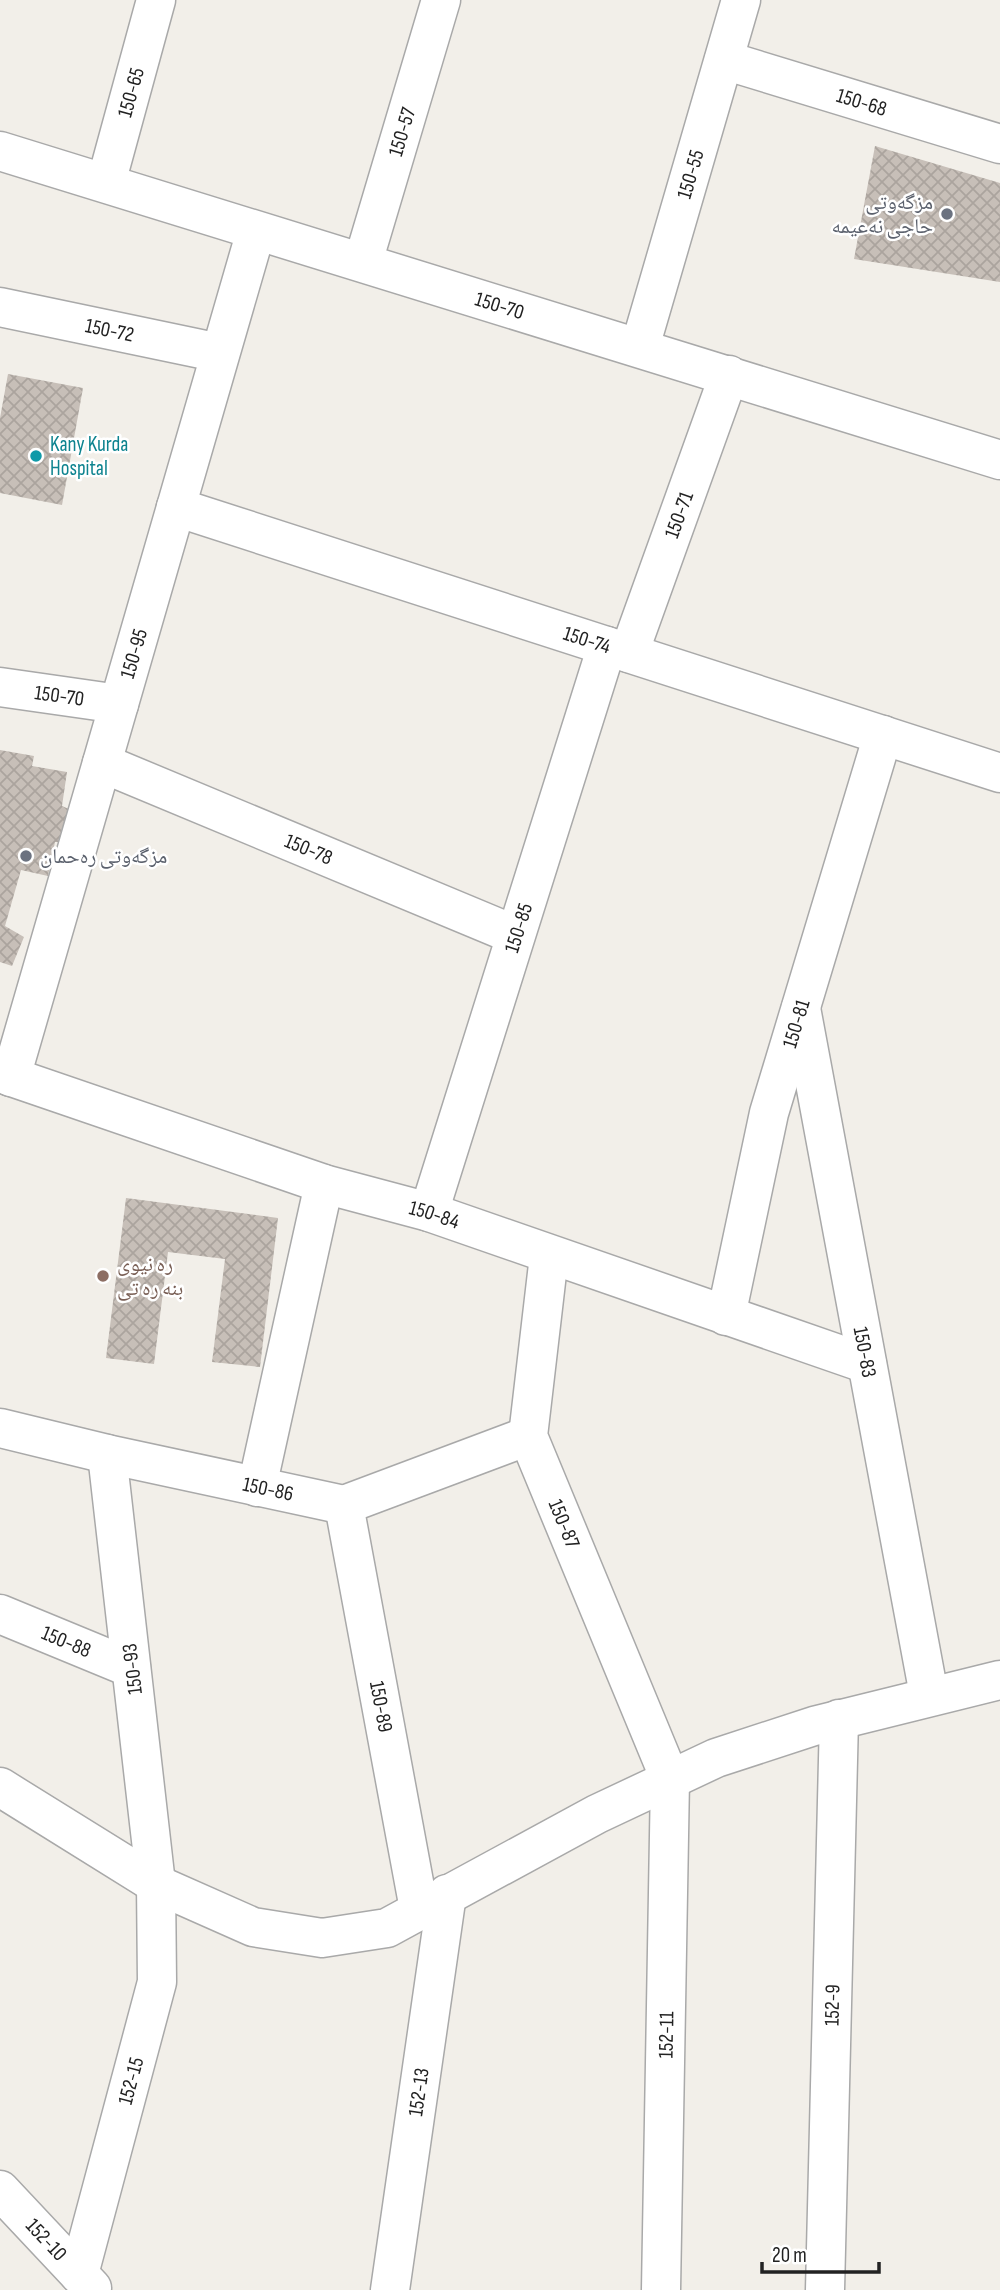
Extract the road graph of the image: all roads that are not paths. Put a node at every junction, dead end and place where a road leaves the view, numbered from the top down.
1 (156, 0) edge
2 (441, 0) edge
3 (741, 0) edge
4 (724, 60) junction
5 (1000, 144) edge
6 (0, 151) edge
7 (106, 183) junction
8 (256, 231) junction
9 (363, 262) junction
10 (0, 307) edge
11 (640, 347) junction
12 (220, 353) junction
13 (729, 375) junction
14 (1000, 460) edge
15 (176, 507) junction
16 (618, 650) junction
17 (0, 687) edge
18 (119, 704) junction
19 (883, 736) junction
20 (102, 763) junction
21 (1000, 773) edge
22 (515, 935) junction
23 (801, 1008) junction
24 (6, 1075) edge
25 (324, 1184) junction
26 (429, 1212) junction
27 (549, 1256) junction
28 (726, 1316) junction
29 (867, 1364) junction
30 (0, 1428) edge
31 (528, 1436) junction
32 (107, 1454) junction
33 (257, 1487) junction
34 (344, 1505) junction
35 (0, 1615) edge
36 (131, 1668) junction
37 (1000, 1680) edge
38 (929, 1695) junction
39 (839, 1719) junction
40 (670, 1779) junction
41 (0, 1787) edge
42 (156, 1884) junction
43 (433, 1901) junction
44 (0, 2190) edge
45 (86, 2282) edge
46 (390, 2290) edge
47 (661, 2290) edge
48 (825, 2290) edge

1 - 7 street, 150-65
2 - 9 street, 150-57
3 - 4 street, 150-55
4 - 5 street, 150-68
4 - 11 street, 150-55
6 - 7 street, 150-70
7 - 8 street, 150-70
8 - 9 street, 150-70
8 - 12 street, 150-95
9 - 11 street, 150-70
10 - 12 street, 150-72
11 - 13 street, 150-70
12 - 15 street, 150-95
13 - 14 street, 150-70
13 - 16 street, 150-71
15 - 16 street, 150-74
15 - 18 street, 150-95
16 - 19 street, 150-74
16 - 22 street, 150-85
17 - 18 street, 150-70
18 - 20 street, 150-95
19 - 21 street, 150-74
19 - 23 street, 150-81
20 - 22 street, 150-78
20 - 24 street, 150-95
22 - 26 street, 150-85
23 - 28 street, 150-81
23 - 29 street, 150-83
24 - 25 street, 150-84
25 - 26 street, 150-84
25 - 33 street
26 - 27 street, 150-84
27 - 28 street, 150-84
27 - 31 street, 150-87
28 - 29 street, 150-84
29 - 38 street, 150-83
30 - 32 street, 150-86
31 - 34 street
31 - 40 street, 150-87
32 - 33 street, 150-86
32 - 36 street, 150-93
33 - 34 street, 150-86
34 - 43 street, 150-89
35 - 36 street, 150-88
36 - 42 street, 150-93
37 - 38 street
38 - 39 street
39 - 40 street
39 - 48 street, 152-9
40 - 43 street
40 - 47 street, 152-11
41 - 42 street
42 - 43 street
42 - 45 street, 152-15
43 - 46 street, 152-13
44 - 45 street, 152-10

